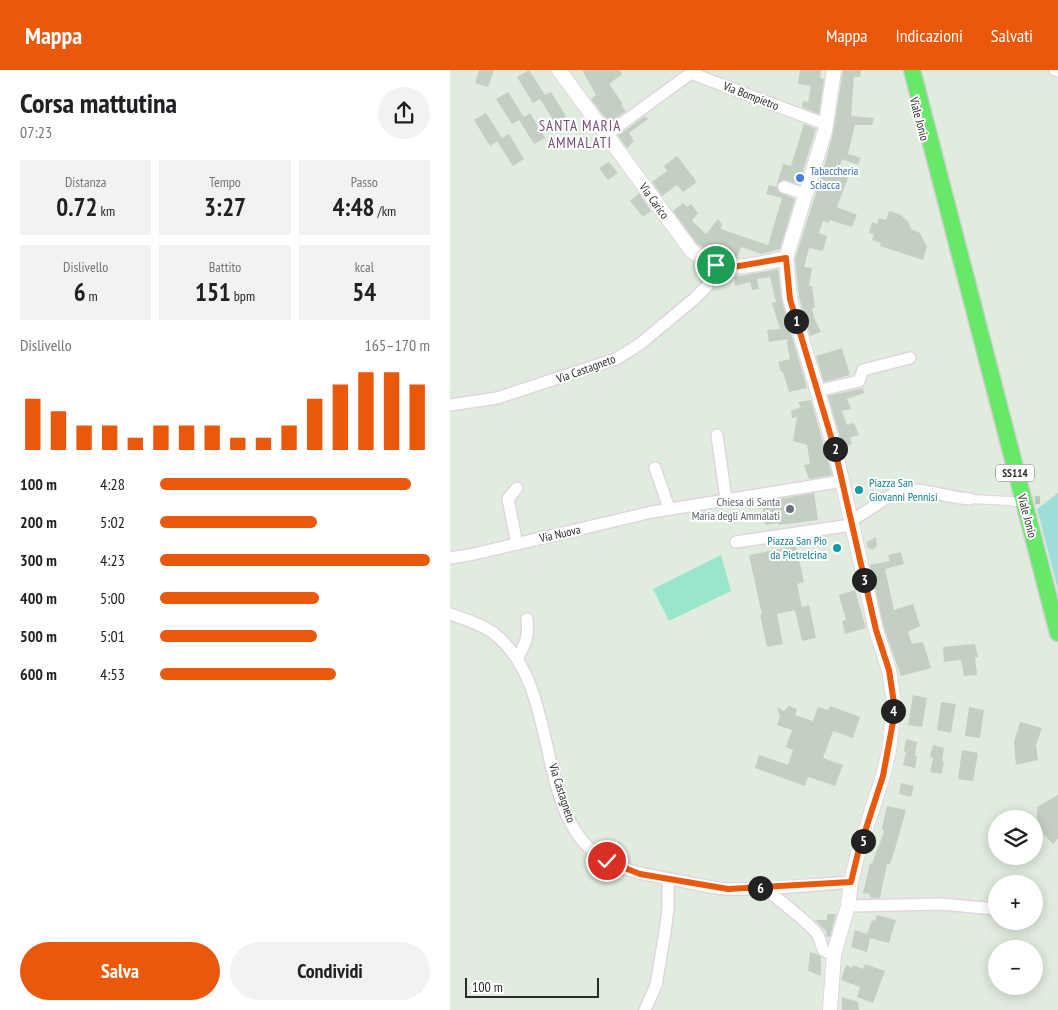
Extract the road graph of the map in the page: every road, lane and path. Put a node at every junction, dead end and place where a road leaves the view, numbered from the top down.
1 (559, 70) edge
2 (905, 70) edge
3 (912, 70) edge
4 (692, 72) edge
5 (832, 73) edge
6 (825, 124) junction
7 (606, 135) junction
8 (784, 187) dead end
9 (805, 194) junction
10 (786, 258) junction
11 (716, 265) junction
12 (974, 312) junction
13 (910, 358) dead end
14 (817, 391) junction
15 (450, 405) edge
16 (717, 435) dead end
17 (655, 468) dead end
18 (842, 481) junction
19 (517, 488) dead end
20 (726, 499) junction
21 (970, 499) joint
22 (1014, 502) tunnel mouth
23 (669, 508) junction
24 (851, 523) junction
25 (736, 542) dead end
26 (517, 544) junction
27 (450, 558) edge
28 (450, 614) edge
29 (526, 619) dead end
30 (1058, 634) edge
31 (517, 659) junction
32 (668, 879) junction
33 (851, 882) junction
34 (765, 888) junction
35 (848, 906) junction
36 (988, 908) edge
37 (834, 954) junction
38 (645, 1010) edge
39 (830, 1010) edge

1 - 7 street, Via Carico
2 - 12 main road, Viale Jonio / SS114
3 - 12 main road, Viale Jonio / SS114
4 - 6 street, Via Bompietro
4 - 7 street, Via Bompietro
5 - 6 street
6 - 9 street
7 - 11 street, Via Carico
8 - 9 street
9 - 10 street
10 - 11 street, Via Carico
10 - 14 street
11 - 15 street, Via Castagneto
12 - 30 main road, Viale Jonio / SS114
13 - 14 street
14 - 18 street
16 - 20 street
17 - 23 street
18 - 20 street, Via Nuova
18 - 24 street
19 - 26 street
20 - 23 street, Via Nuova
21 - 22 street
21 - 24 street
23 - 26 street, Via Nuova
24 - 25 street
24 - 33 street
26 - 27 street, Via Nuova
28 - 31 street, Via Castagneto
29 - 31 street
31 - 32 street, Via Castagneto
32 - 34 street, Via Castagneto
32 - 38 street
33 - 34 street, Via Castagneto
33 - 35 street
34 - 37 street
35 - 36 street
35 - 37 street
37 - 39 street

